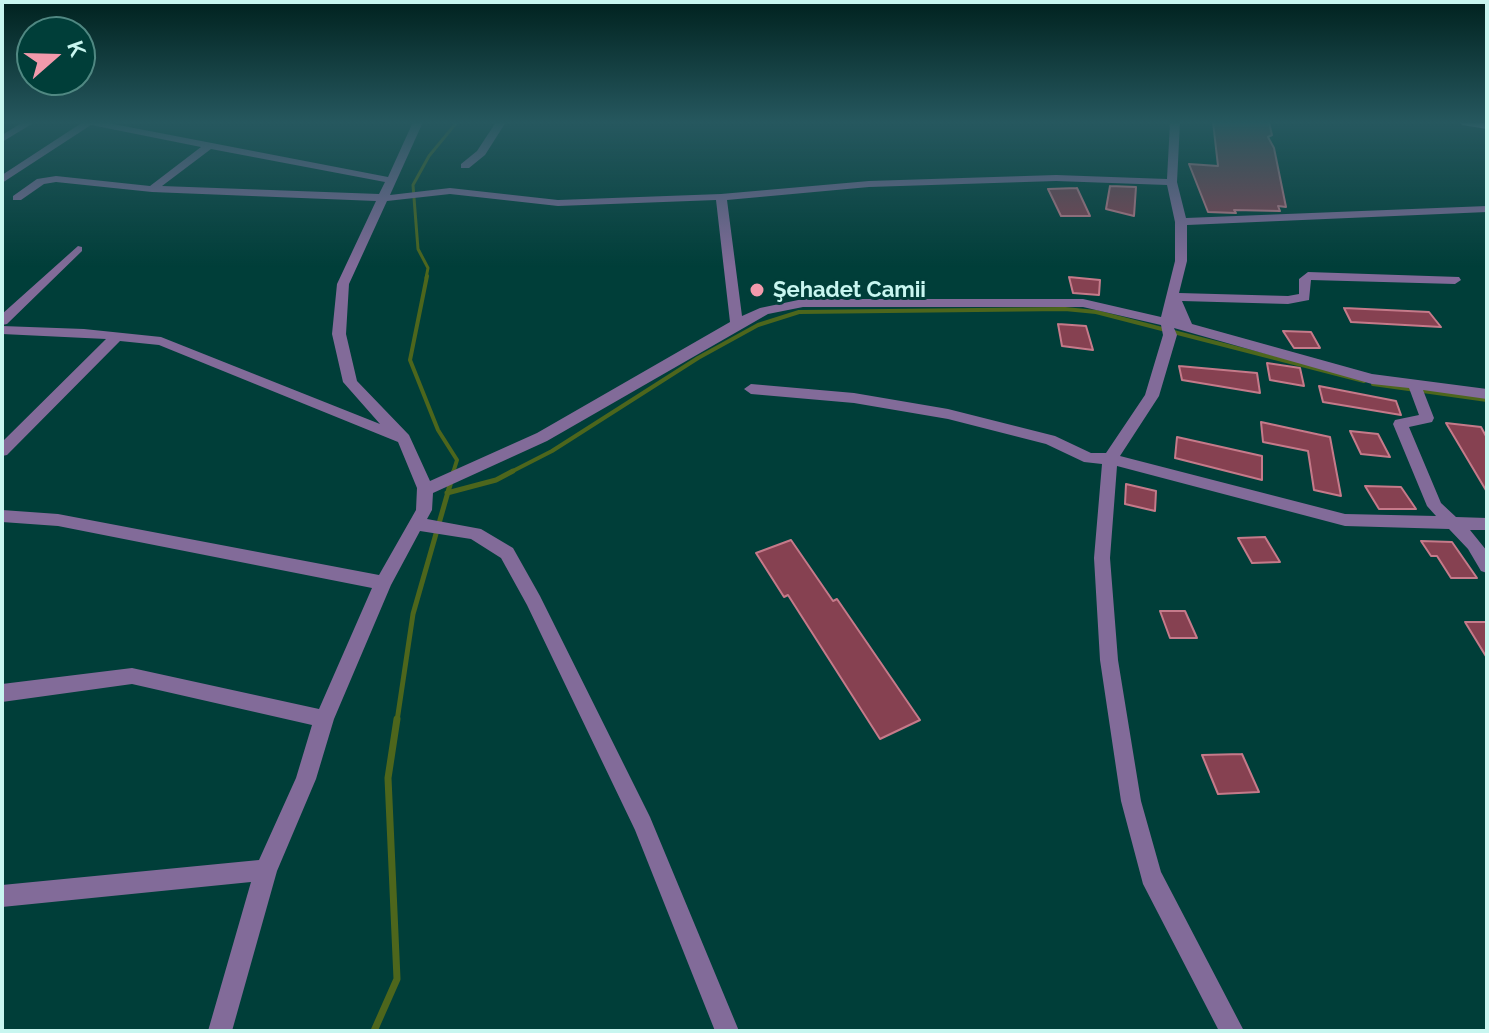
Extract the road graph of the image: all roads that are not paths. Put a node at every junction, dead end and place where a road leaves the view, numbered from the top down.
1 (177, 170) edge
2 (339, 170) edge
3 (394, 170) edge
4 (1173, 170) edge
5 (389, 180) junction
6 (1172, 182) junction
7 (152, 189) junction
8 (381, 197) junction
9 (721, 197) junction
10 (17, 198) dead end
11 (1487, 209) edge
12 (1181, 222) junction
13 (78, 249) dead end
14 (1455, 280) dead end
15 (2, 321) edge
16 (737, 324) junction
17 (1174, 328) junction
18 (2, 330) edge
19 (117, 336) junction
20 (751, 389) dead end
21 (1416, 389) junction
22 (1487, 394) edge
23 (404, 439) junction
24 (2, 451) edge
25 (1110, 459) junction
26 (428, 488) junction
27 (2, 516) edge
28 (423, 520) junction
29 (1487, 524) edge
30 (1455, 525) junction
31 (1487, 566) edge
32 (383, 583) junction
33 (2, 693) edge
34 (324, 719) junction
35 (266, 870) junction
36 (2, 896) edge
37 (220, 1031) edge
38 (727, 1031) edge
39 (1232, 1031) edge

1 - 7 street
2 - 5 street
3 - 5 street
4 - 6 street
5 - 8 street
6 - 9 street
6 - 12 street
7 - 8 street
7 - 10 street
8 - 9 street
8 - 23 street
9 - 16 street
11 - 12 street
12 - 17 street
13 - 15 street
14 - 17 street
16 - 17 street
16 - 26 street
17 - 21 street
17 - 25 street
18 - 19 street
19 - 23 street
19 - 24 street
20 - 25 street
21 - 22 street
21 - 30 street
23 - 26 street
25 - 30 street
25 - 39 street
26 - 28 street
27 - 32 street
28 - 32 street
28 - 38 street
29 - 30 street
30 - 31 street
32 - 34 street
33 - 34 street
34 - 35 street
35 - 36 street
35 - 37 street

